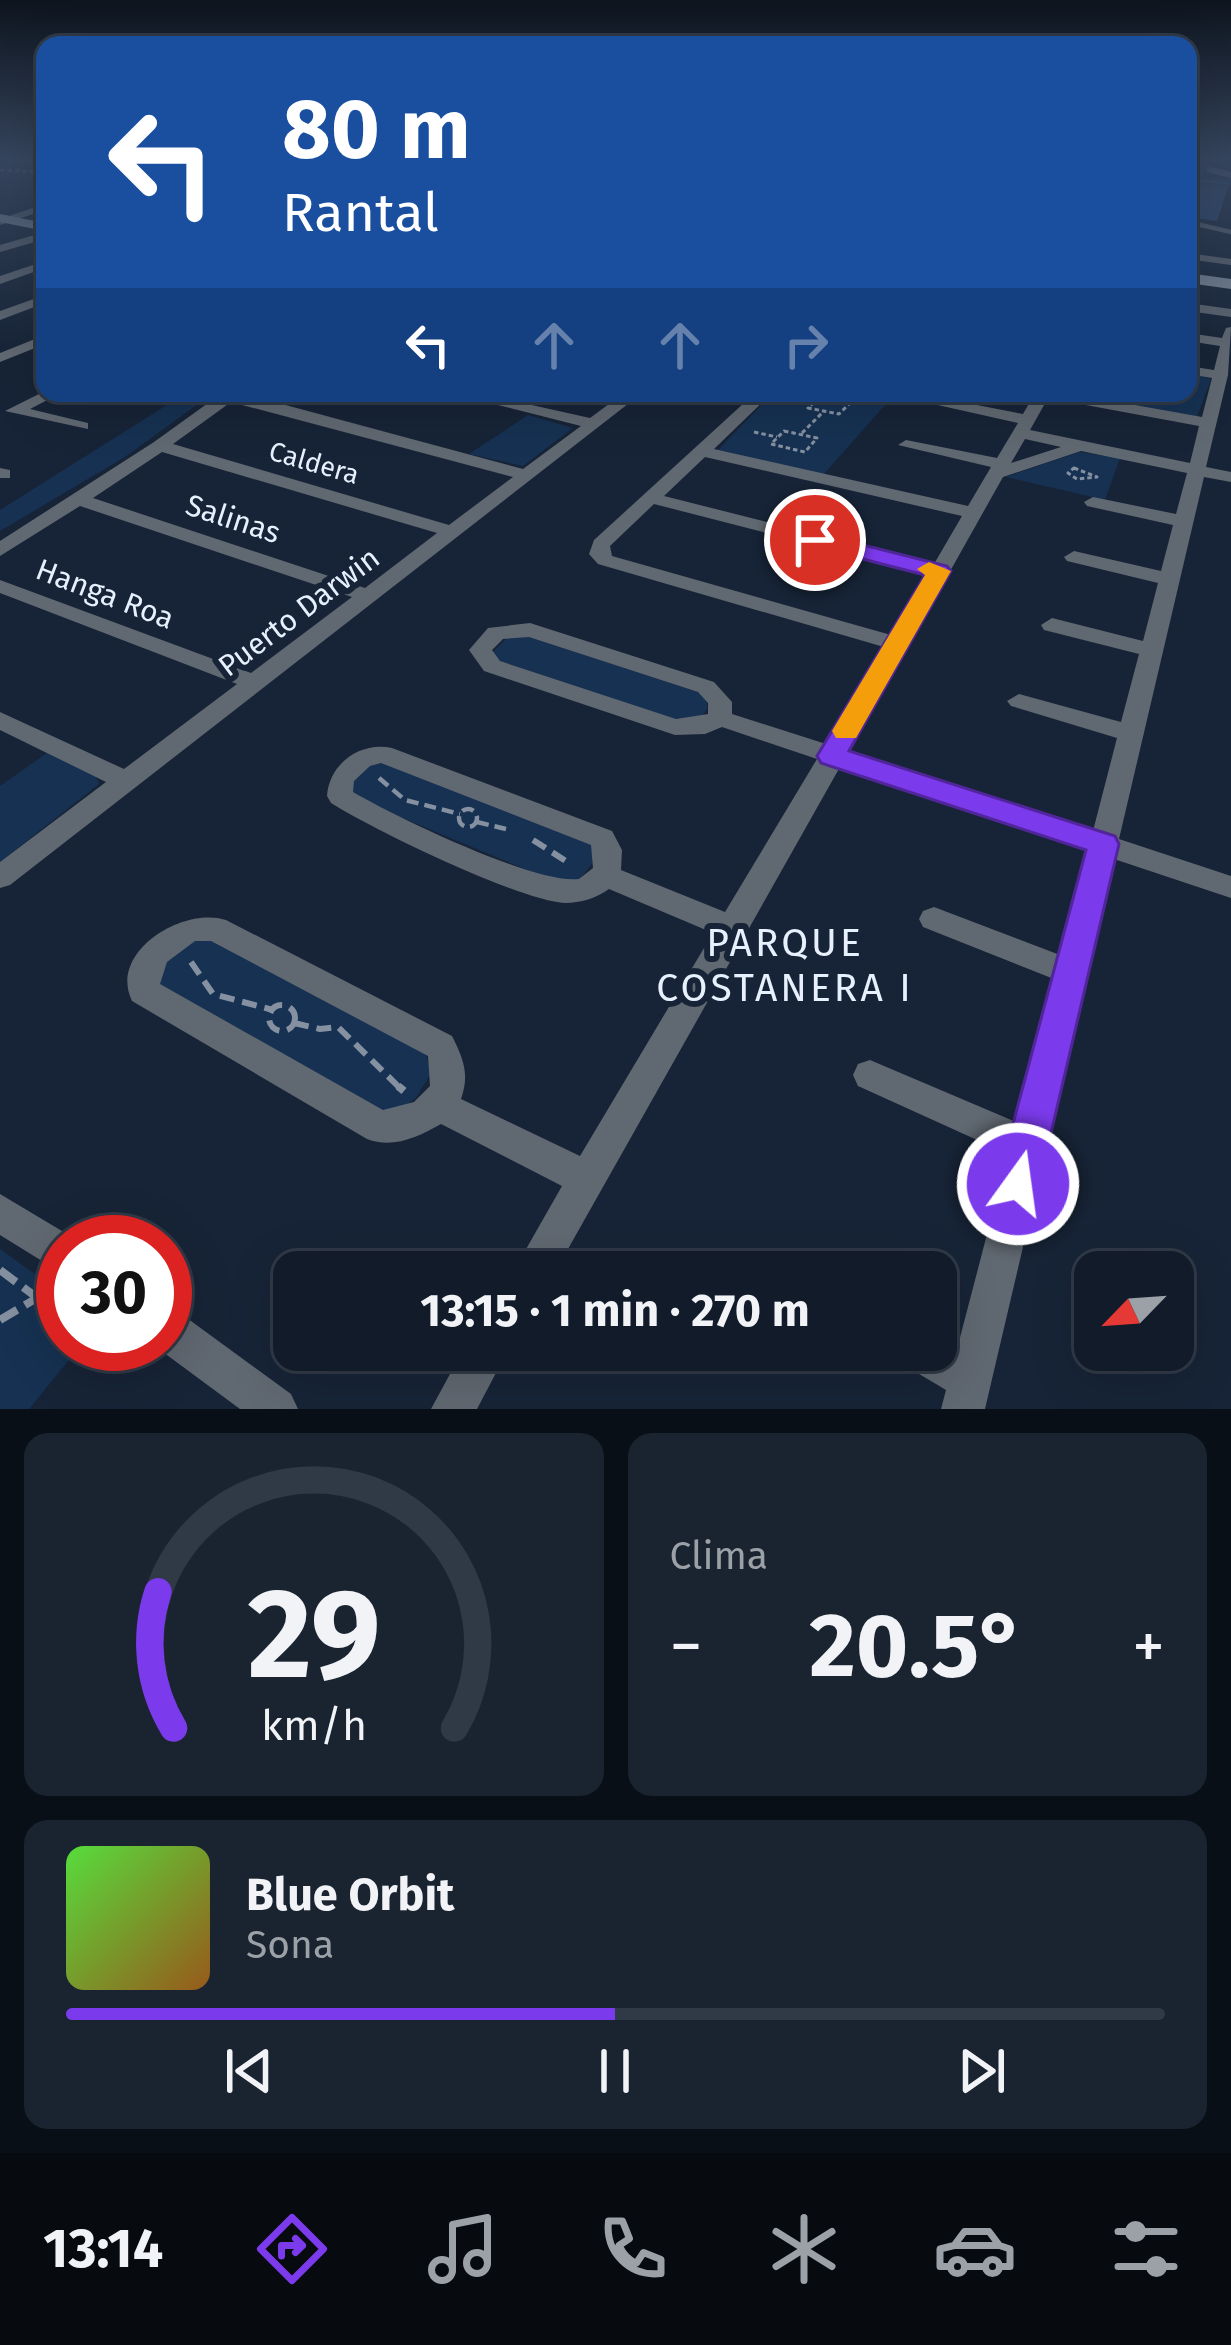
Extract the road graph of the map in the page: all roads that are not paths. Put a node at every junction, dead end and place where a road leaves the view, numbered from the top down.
1 (1197, 224) edge
2 (1231, 232) edge
3 (36, 235) edge
4 (0, 249) edge
5 (1197, 257) edge
6 (1231, 262) edge
7 (36, 267) edge
8 (1197, 279) edge
9 (0, 280) edge
10 (1231, 284) edge
11 (36, 302) edge
12 (1197, 308) edge
13 (1231, 313) edge
14 (0, 316) edge
15 (1197, 337) edge
16 (1230, 337) edge
17 (36, 343) edge
18 (0, 358) edge
19 (1225, 368) edge
20 (36, 400) edge
21 (221, 402) edge
22 (257, 402) edge
23 (497, 402) edge
24 (622, 402) edge
25 (755, 402) edge
26 (928, 402) edge
27 (1038, 402) edge
28 (1092, 402) edge
29 (4, 415) edge
30 (1207, 423) junction
31 (593, 424) junction
32 (82, 426) dead end
33 (1024, 426) junction
34 (906, 445) dead end
35 (160, 446) junction
36 (1079, 446) junction
37 (702, 451) junction
38 (999, 469) junction
39 (1195, 470) junction
40 (527, 476) junction
41 (1231, 477) edge
42 (651, 498) junction
43 (77, 499) junction
44 (1094, 502) dead end
45 (974, 512) junction
46 (1182, 521) junction
47 (453, 532) junction
48 (0, 550) edge
49 (1074, 556) dead end
50 (939, 571) junction
51 (1168, 579) junction
52 (0, 586) edge
53 (370, 596) junction
54 (1052, 625) dead end
55 (898, 644) junction
56 (1150, 650) junction
57 (256, 682) junction
58 (1019, 701) dead end
59 (720, 718) junction
60 (0, 720) edge
61 (1130, 733) junction
62 (832, 756) junction
63 (127, 781) junction
64 (1103, 844) junction
65 (0, 877) edge
66 (602, 880) junction
67 (1231, 887) edge
68 (934, 919) dead end
69 (732, 928) junction
70 (1071, 972) junction
71 (870, 1075) dead end
72 (435, 1111) junction
73 (1028, 1144) junction
74 (586, 1179) junction
75 (0, 1213) edge
76 (36, 1236) edge
77 (545, 1251) edge
78 (192, 1348) edge
79 (475, 1371) edge
80 (941, 1371) edge
81 (966, 1395) edge
82 (276, 1409) edge
83 (453, 1409) edge

1 - 2 lane
3 - 4 street
5 - 6 lane
7 - 9 street
8 - 10 main road
11 - 14 street
12 - 13 street
15 - 16 street
16 - 19 street
17 - 18 street
19 - 30 street
20 - 29 street
21 - 35 street
22 - 40 street
23 - 31 street
24 - 31 street, Puerto Darwin
25 - 37 street
26 - 33 street
27 - 33 street
28 - 30 street
29 - 32 street
30 - 39 street
31 - 40 street, Puerto Darwin
33 - 36 street
33 - 38 street
34 - 38 street
35 - 43 street
35 - 47 street, Caldera
36 - 38 street
36 - 39 street
37 - 42 street
37 - 45 street
38 - 45 street
39 - 41 street
39 - 46 street
40 - 47 street, Puerto Darwin
42 - 50 street
42 - 55 street
43 - 48 street
43 - 53 street, Salinas
44 - 46 street
45 - 50 street
46 - 51 street
47 - 53 street, Puerto Darwin
49 - 51 street
50 - 55 street
51 - 56 street
52 - 57 street, Hanga Roa
53 - 57 street, Puerto Darwin
54 - 56 street
55 - 62 street
56 - 61 street
57 - 63 street, Puerto Darwin
58 - 61 street
59 - 59 street
59 - 62 street
60 - 63 street
61 - 64 street
62 - 64 street
62 - 69 street
63 - 65 street, Puerto Darwin
64 - 67 street
64 - 70 street
66 - 66 street
66 - 69 street
68 - 70 street
69 - 74 street
70 - 73 street
71 - 73 street
72 - 72 street
72 - 74 street
73 - 81 street
74 - 77 street
75 - 76 street
78 - 82 street
79 - 83 street
80 - 81 street

